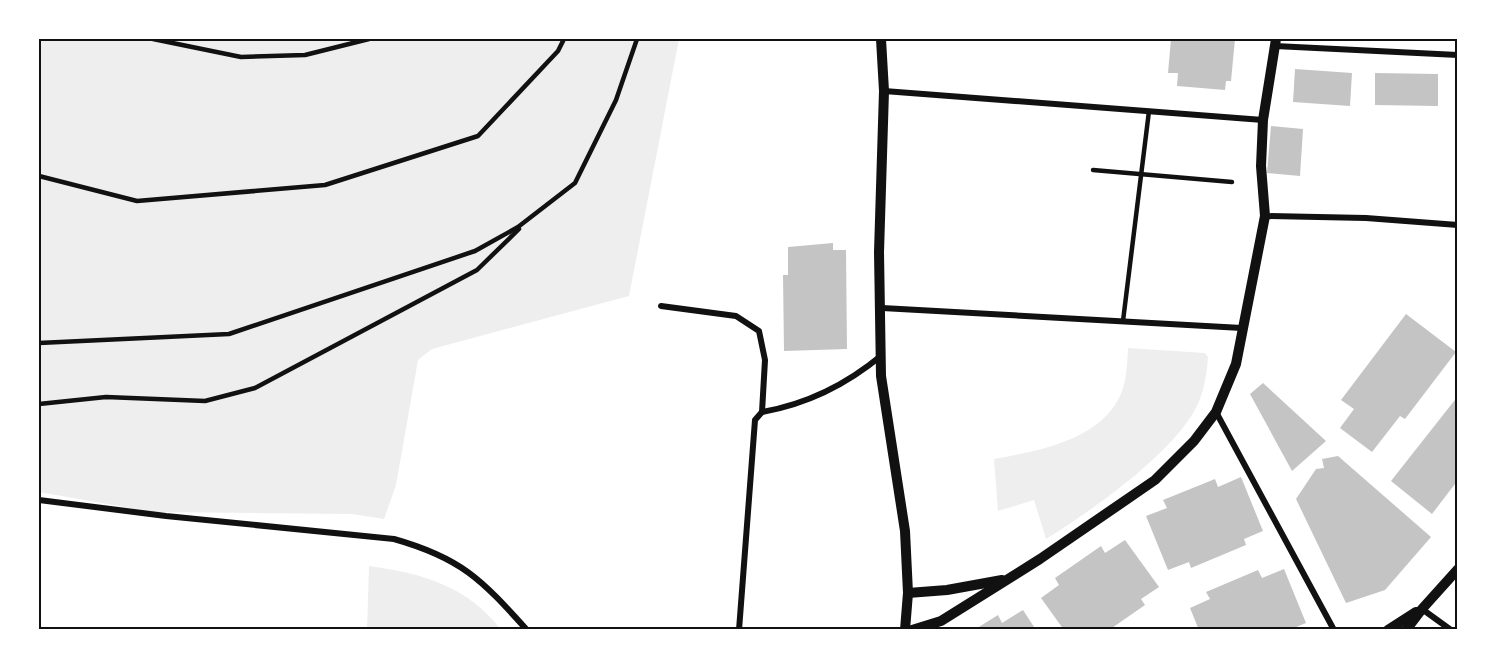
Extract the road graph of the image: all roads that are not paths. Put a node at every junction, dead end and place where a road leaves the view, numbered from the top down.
1 (153, 39) edge
2 (369, 39) edge
3 (564, 39) edge
4 (637, 39) edge
5 (881, 39) edge
6 (1275, 42) edge
7 (1458, 55) edge
8 (884, 91) junction
9 (1149, 111) junction
10 (1263, 120) junction
11 (1093, 170) dead end
12 (1141, 174) junction
13 (39, 176) edge
14 (1232, 182) dead end
15 (532, 216) junction
16 (1265, 216) junction
17 (1458, 225) edge
18 (661, 306) dead end
19 (882, 308) junction
20 (1123, 321) junction
21 (1242, 328) junction
22 (39, 343) edge
23 (882, 354) junction
24 (39, 404) edge
25 (762, 411) junction
26 (1216, 412) junction
27 (39, 500) edge
28 (1458, 569) edge
29 (1008, 579) junction
30 (908, 593) junction
31 (1422, 609) junction
32 (527, 630) edge
33 (739, 630) edge
34 (904, 630) edge
35 (912, 630) edge
36 (1334, 630) edge
37 (1388, 630) edge
38 (1406, 630) edge
39 (1451, 630) edge

1 - 2 lane
3 - 13 lane
4 - 15 lane
5 - 8 street
6 - 7 street
6 - 10 street
8 - 9 street
8 - 19 street
9 - 10 street
9 - 12 lane
10 - 16 street
11 - 12 lane
12 - 14 lane
12 - 20 lane
15 - 22 lane
15 - 24 lane
16 - 17 street
16 - 21 street
18 - 25 street
19 - 20 street
19 - 23 street
20 - 21 street
21 - 26 street
23 - 25 street
23 - 30 street
25 - 33 street
26 - 29 street
26 - 36 street
27 - 32 street
28 - 31 street
29 - 30 street
29 - 35 street
30 - 34 street
31 - 37 street
31 - 38 street
31 - 39 street

